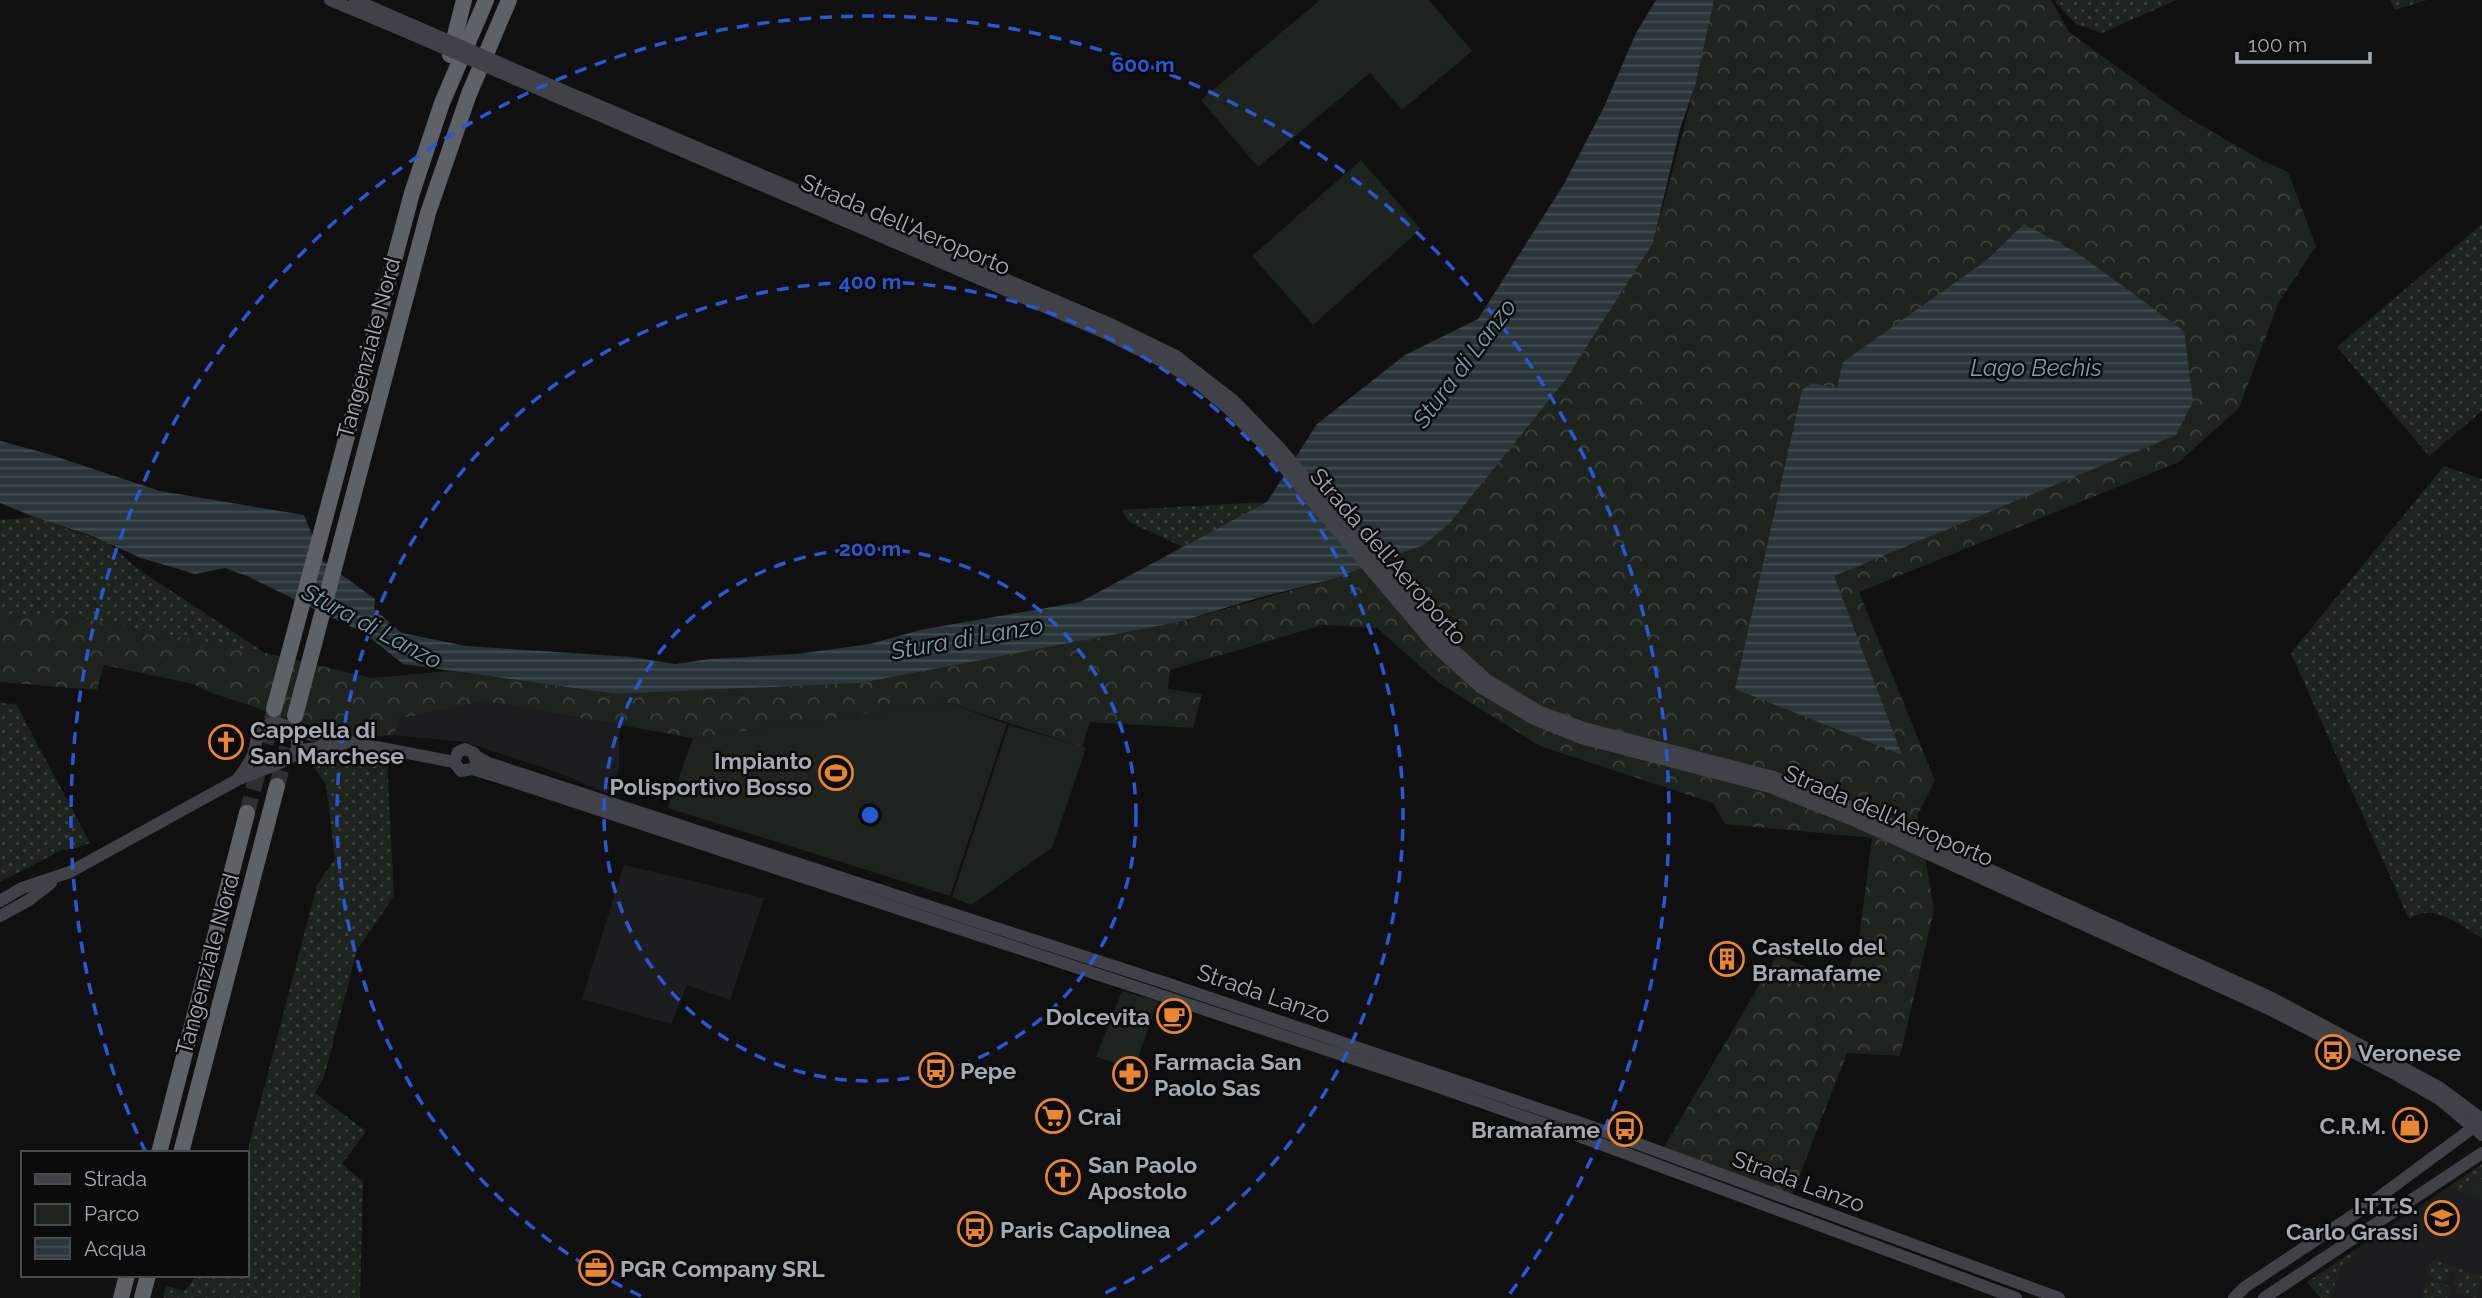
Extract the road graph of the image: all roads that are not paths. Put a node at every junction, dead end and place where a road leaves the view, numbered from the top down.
1 (330, 0) edge
2 (355, 0) edge
3 (464, 0) edge
4 (486, 0) edge
5 (509, 0) edge
6 (413, 30) junction
7 (442, 103) junction
8 (276, 704) tunnel mouth
9 (295, 717) junction
10 (355, 742) junction
11 (255, 747) junction
12 (296, 751) junction
13 (456, 757) junction
14 (474, 763) junction
15 (274, 765) junction
16 (237, 780) junction
17 (277, 786) tunnel mouth
18 (247, 813) tunnel mouth
19 (57, 878) junction
20 (0, 901) edge
21 (0, 916) edge
22 (2480, 1125) edge
23 (160, 1151) edge
24 (182, 1151) edge
25 (2482, 1153) edge
26 (126, 1277) edge
27 (147, 1277) edge
28 (121, 1298) edge
29 (142, 1298) edge
30 (2016, 1298) edge
31 (2059, 1298) edge
32 (2234, 1298) edge
33 (2264, 1298) edge

1 - 6 street, Strada dell'Aeroporto
2 - 6 street, Strada dell'Aeroporto
3 - 7 highway
4 - 7 highway, Tangenziale Nord
5 - 9 highway, Tangenziale Nord
6 - 22 street, Strada dell'Aeroporto, bridge
7 - 8 highway, Tangenziale Nord
9 - 10 street
9 - 11 street
9 - 12 street
10 - 12 street
10 - 13 street
11 - 15 street
11 - 16 street
12 - 15 street
13 - 14 street
13 - 14 street
14 - 30 street, Strada Lanzo
14 - 31 street, Strada Lanzo
15 - 16 street
16 - 19 street
17 - 24 highway, Tangenziale Nord
18 - 23 highway, Tangenziale Nord
19 - 20 street
19 - 21 street
22 - 32 street
25 - 33 street
26 - 28 highway
27 - 29 highway

